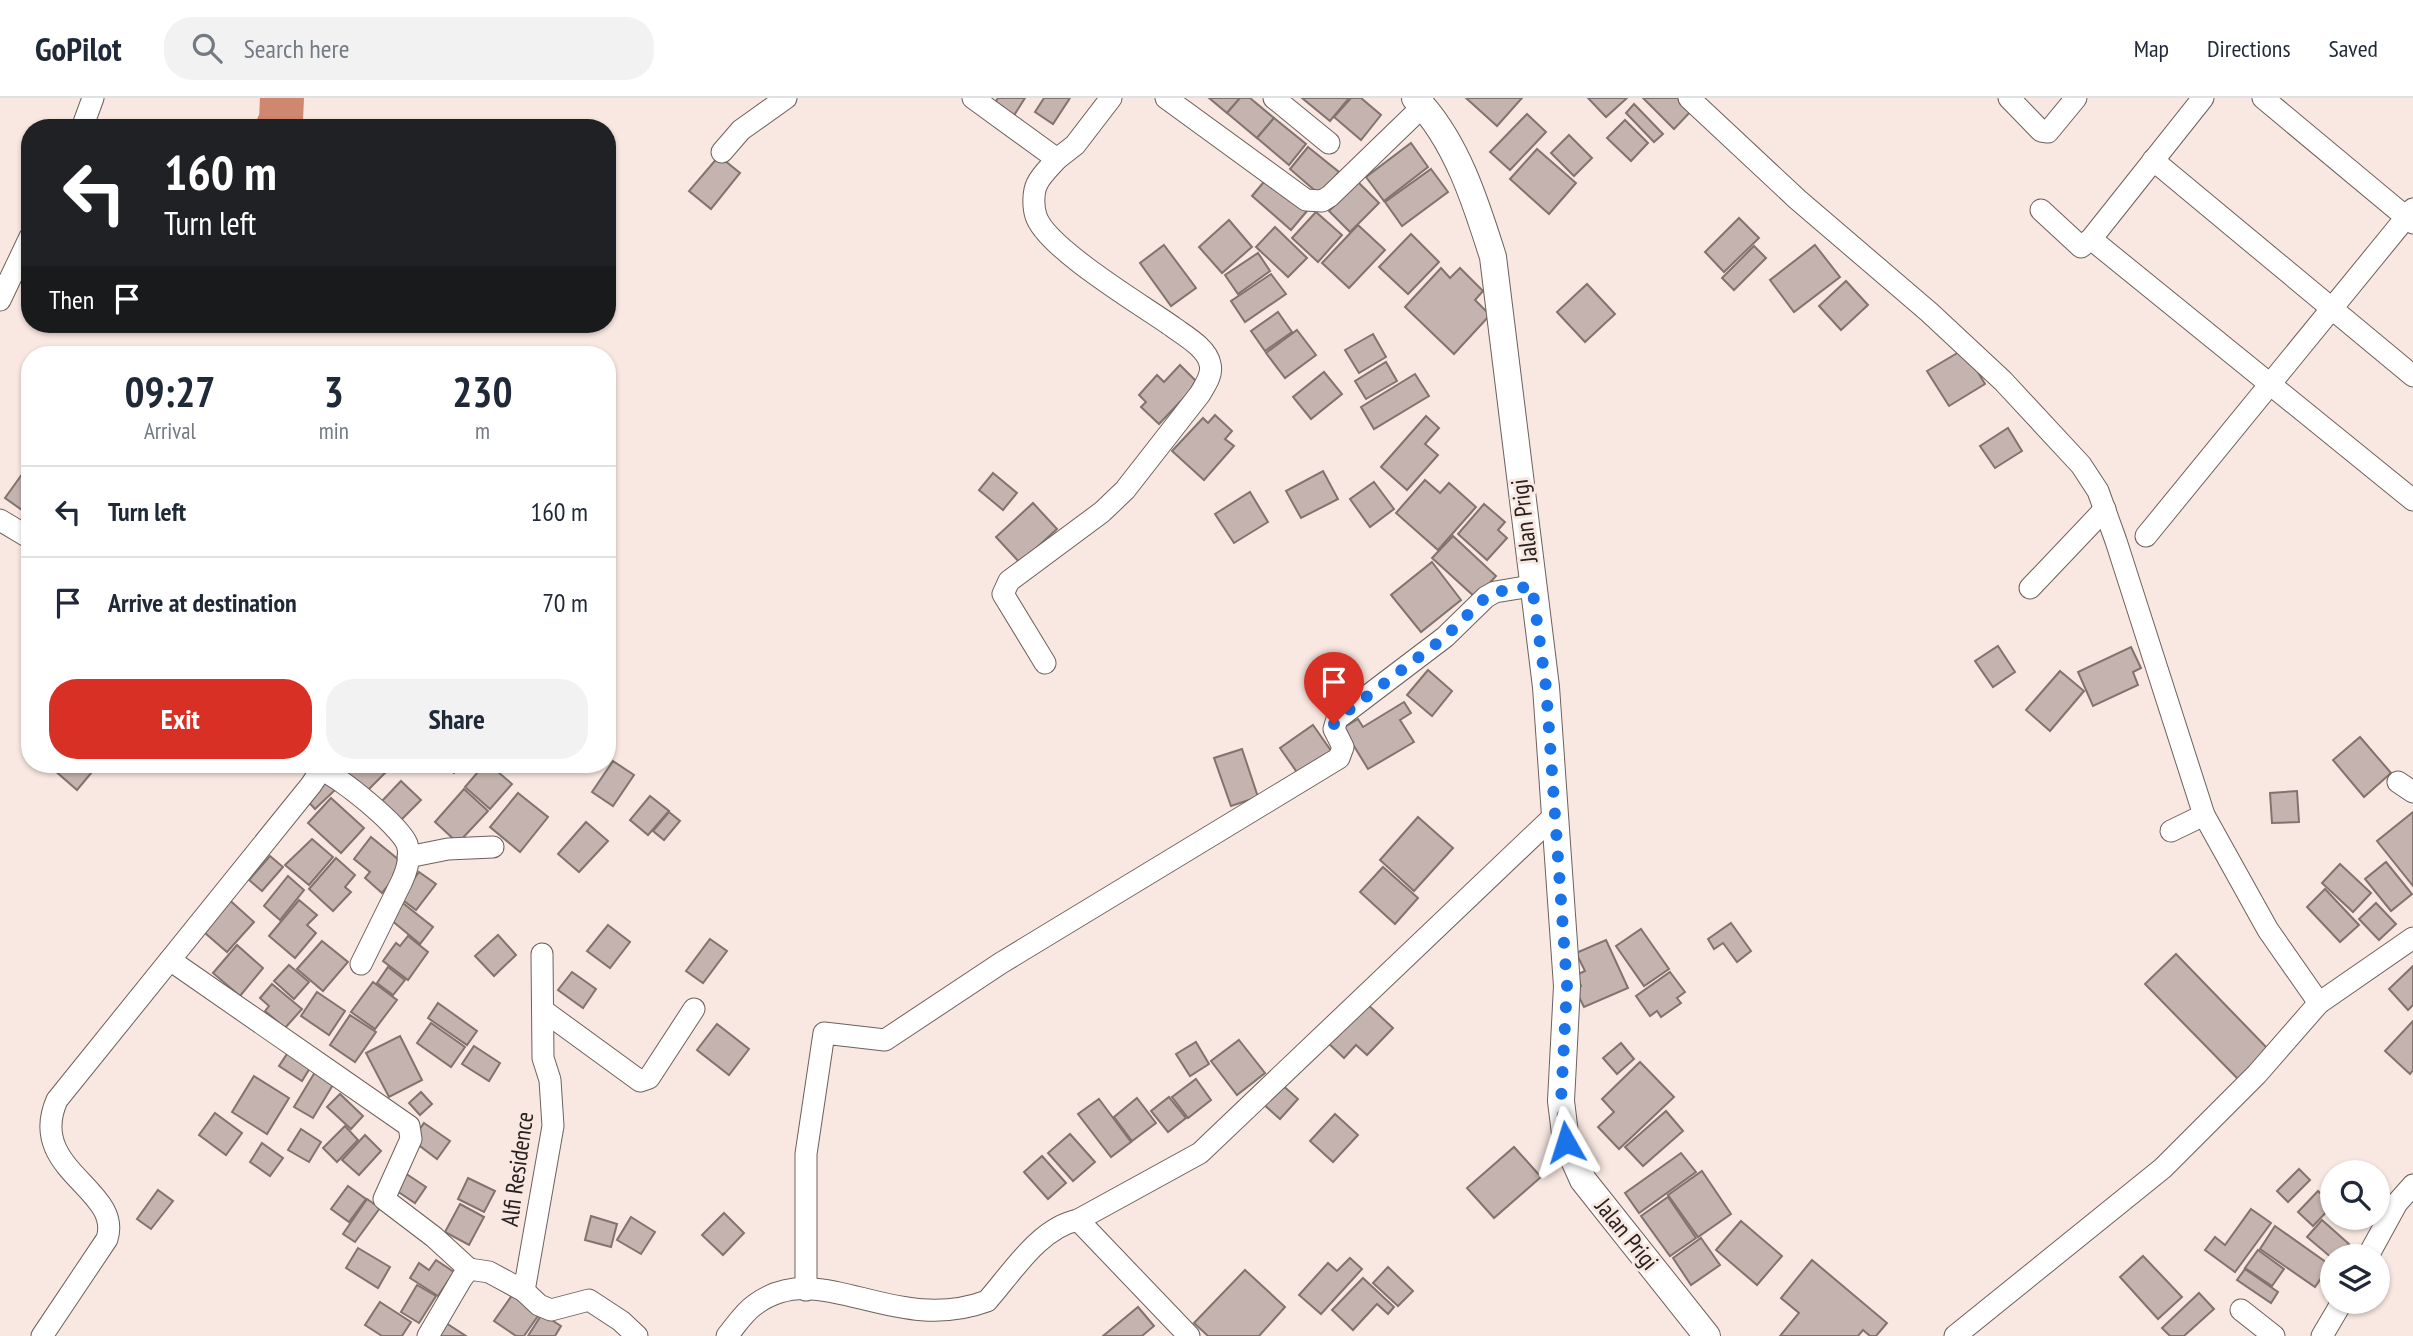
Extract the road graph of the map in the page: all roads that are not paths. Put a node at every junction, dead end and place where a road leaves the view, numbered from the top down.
1 (93, 98) edge
2 (786, 98) edge
3 (973, 98) edge
4 (1111, 98) edge
5 (1166, 98) edge
6 (1689, 98) edge
7 (2009, 98) edge
8 (2076, 98) edge
9 (2203, 98) edge
10 (2263, 98) edge
11 (1279, 99) edge
12 (1419, 102) edge
13 (85, 119) edge
14 (1329, 143) dead end
15 (722, 152) dead end
16 (1057, 159) junction
17 (2153, 160) junction
18 (2041, 210) dead end
19 (2411, 216) edge
20 (2091, 239) junction
21 (21, 256) edge
22 (0, 300) edge
23 (2332, 308) junction
24 (2413, 376) edge
25 (2270, 384) junction
26 (2413, 500) edge
27 (2105, 509) junction
28 (0, 520) edge
29 (21, 533) edge
30 (2146, 536) dead end
31 (1532, 586) junction
32 (2030, 589) dead end
33 (1045, 663) dead end
34 (315, 773) edge
35 (330, 773) edge
36 (1555, 815) junction
37 (2204, 815) junction
38 (2171, 831) dead end
39 (493, 847) dead end
40 (408, 857) junction
41 (2413, 938) edge
42 (542, 954) dead end
43 (170, 960) junction
44 (361, 964) dead end
45 (2319, 1003) junction
46 (694, 1009) dead end
47 (544, 1011) junction
48 (2413, 1185) edge
49 (1078, 1220) junction
50 (2375, 1244) edge
51 (469, 1269) junction
52 (806, 1290) junction
53 (524, 1291) junction
54 (2241, 1310) dead end
55 (2335, 1314) edge
56 (42, 1336) edge
57 (428, 1336) edge
58 (637, 1336) edge
59 (727, 1336) edge
60 (1189, 1336) edge
61 (1707, 1336) edge
62 (1955, 1336) edge
63 (2274, 1336) edge
64 (2322, 1336) edge

1 - 13 street
2 - 15 street
3 - 16 street
4 - 16 street
5 - 12 street
6 - 27 street
7 - 8 street
9 - 17 street
10 - 19 street
11 - 14 street
12 - 31 street, Jalan Prigi
16 - 33 street
17 - 20 street
17 - 23 street
18 - 20 street
19 - 23 street
20 - 25 street
21 - 22 street
23 - 24 street
23 - 25 street
25 - 26 street
25 - 30 street
27 - 32 street
27 - 37 street
28 - 29 street
31 - 36 street, Jalan Prigi
31 - 52 street
34 - 43 street
35 - 40 street
36 - 49 street
36 - 61 street, Jalan Prigi
37 - 38 street
37 - 45 street
39 - 40 street
40 - 44 street
41 - 45 street
42 - 47 street, Alfi Residence
43 - 51 street
43 - 56 street
45 - 62 street
46 - 47 street
47 - 53 street, Alfi Residence
48 - 50 street
49 - 52 street
49 - 60 street
51 - 53 street
51 - 57 street
52 - 59 street
53 - 58 street
54 - 63 street
55 - 64 street

